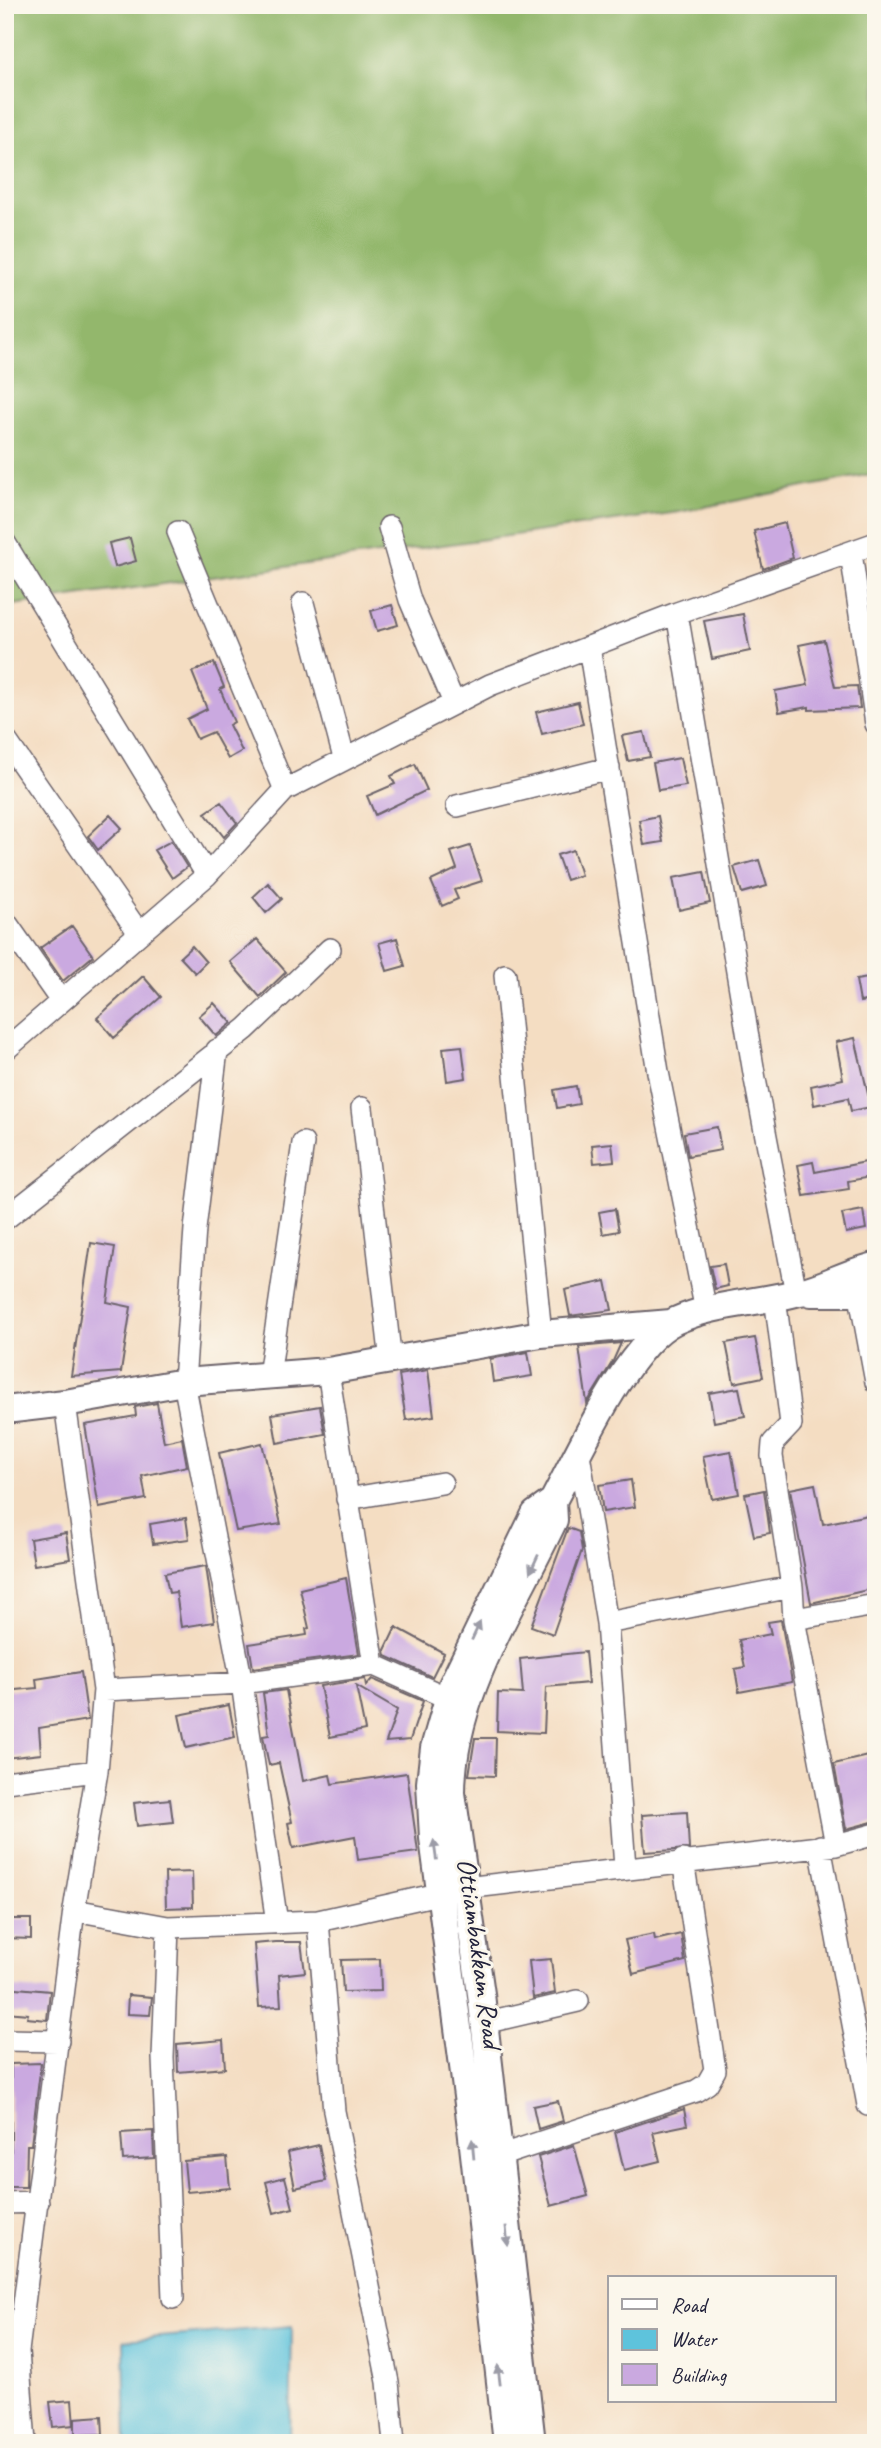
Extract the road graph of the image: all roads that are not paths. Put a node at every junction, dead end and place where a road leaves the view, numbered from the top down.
1 (389, 527) dead end
2 (178, 531) dead end
3 (5, 543) edge
4 (876, 543) edge
5 (850, 553) junction
6 (303, 603) dead end
7 (677, 612) junction
8 (589, 647) junction
9 (454, 703) junction
10 (876, 723) edge
11 (5, 738) edge
12 (344, 758) junction
13 (609, 768) junction
14 (285, 790) junction
15 (457, 806) dead end
16 (207, 875) junction
17 (5, 921) edge
18 (139, 933) junction
19 (330, 949) dead end
20 (505, 975) dead end
21 (61, 1000) junction
22 (5, 1050) edge
23 (217, 1050) junction
24 (362, 1108) dead end
25 (303, 1143) dead end
26 (5, 1219) edge
27 (876, 1266) edge
28 (868, 1290) edge
29 (791, 1294) junction
30 (706, 1311) junction
31 (672, 1322) junction
32 (541, 1335) junction
33 (391, 1362) junction
34 (328, 1371) junction
35 (270, 1376) junction
36 (184, 1382) junction
37 (876, 1382) edge
38 (65, 1403) junction
39 (5, 1410) edge
40 (579, 1454) junction
41 (442, 1483) dead end
42 (348, 1499) junction
43 (792, 1587) junction
44 (876, 1605) edge
45 (794, 1619) junction
46 (607, 1623) junction
47 (374, 1665) junction
48 (242, 1683) junction
49 (104, 1690) junction
50 (457, 1702) junction
51 (97, 1771) junction
52 (5, 1782) edge
53 (876, 1834) edge
54 (828, 1845) junction
55 (683, 1860) junction
56 (625, 1867) junction
57 (453, 1891) junction
58 (75, 1910) junction
59 (318, 1921) junction
60 (277, 1923) junction
61 (168, 1927) junction
62 (578, 2001) dead end
63 (484, 2023) junction
64 (5, 2040) edge
65 (58, 2041) junction
66 (868, 2105) dead end
67 (499, 2156) junction
68 (38, 2202) junction
69 (5, 2203) edge
70 (173, 2298) dead end
71 (11, 2351) edge
72 (25, 2443) edge
73 (394, 2443) edge
74 (507, 2443) edge
75 (532, 2443) edge

1 - 9 street
2 - 14 street
3 - 16 street
4 - 5 street
5 - 7 street
5 - 10 street
6 - 12 street
7 - 8 street
7 - 29 street
8 - 9 street
8 - 13 street
9 - 12 street
11 - 18 street
12 - 14 street
13 - 15 street
13 - 30 street
14 - 16 street
16 - 18 street
17 - 21 street
18 - 21 street
19 - 23 street
20 - 32 street
21 - 22 street
23 - 26 street
23 - 36 street
24 - 33 street
25 - 35 street
27 - 29 street, Ottiambakkam Road
28 - 29 street, Ottiambakkam Road
28 - 37 street
29 - 30 street, Ottiambakkam Road
29 - 43 street
30 - 31 street, Ottiambakkam Road
31 - 32 street
31 - 40 street, Ottiambakkam Road
32 - 33 street
33 - 34 street
34 - 35 street
34 - 42 street
35 - 36 street
36 - 38 street
36 - 48 street
38 - 39 street
38 - 49 street
40 - 46 street
40 - 50 street, Ottiambakkam Road
41 - 42 street
42 - 47 street
43 - 45 street
43 - 46 street
44 - 45 street
45 - 54 street
46 - 56 street
47 - 48 street
47 - 50 street
48 - 49 street
48 - 60 street
49 - 51 street
50 - 57 street, Ottiambakkam Road
51 - 52 street
51 - 58 street
53 - 54 street
54 - 55 street
54 - 66 street
55 - 56 street
55 - 67 street
56 - 57 street
57 - 59 street
57 - 63 street, Ottiambakkam Road
74 -> 57 street, Ottiambakkam Road
58 - 61 street
58 - 65 street
59 - 60 street
59 - 73 street
60 - 61 street
61 - 70 street
62 - 63 street
63 - 67 street, Ottiambakkam Road
64 - 65 street
65 - 68 street
67 -> 75 street, Ottiambakkam Road
68 - 69 street
68 - 71 street
71 - 72 street

